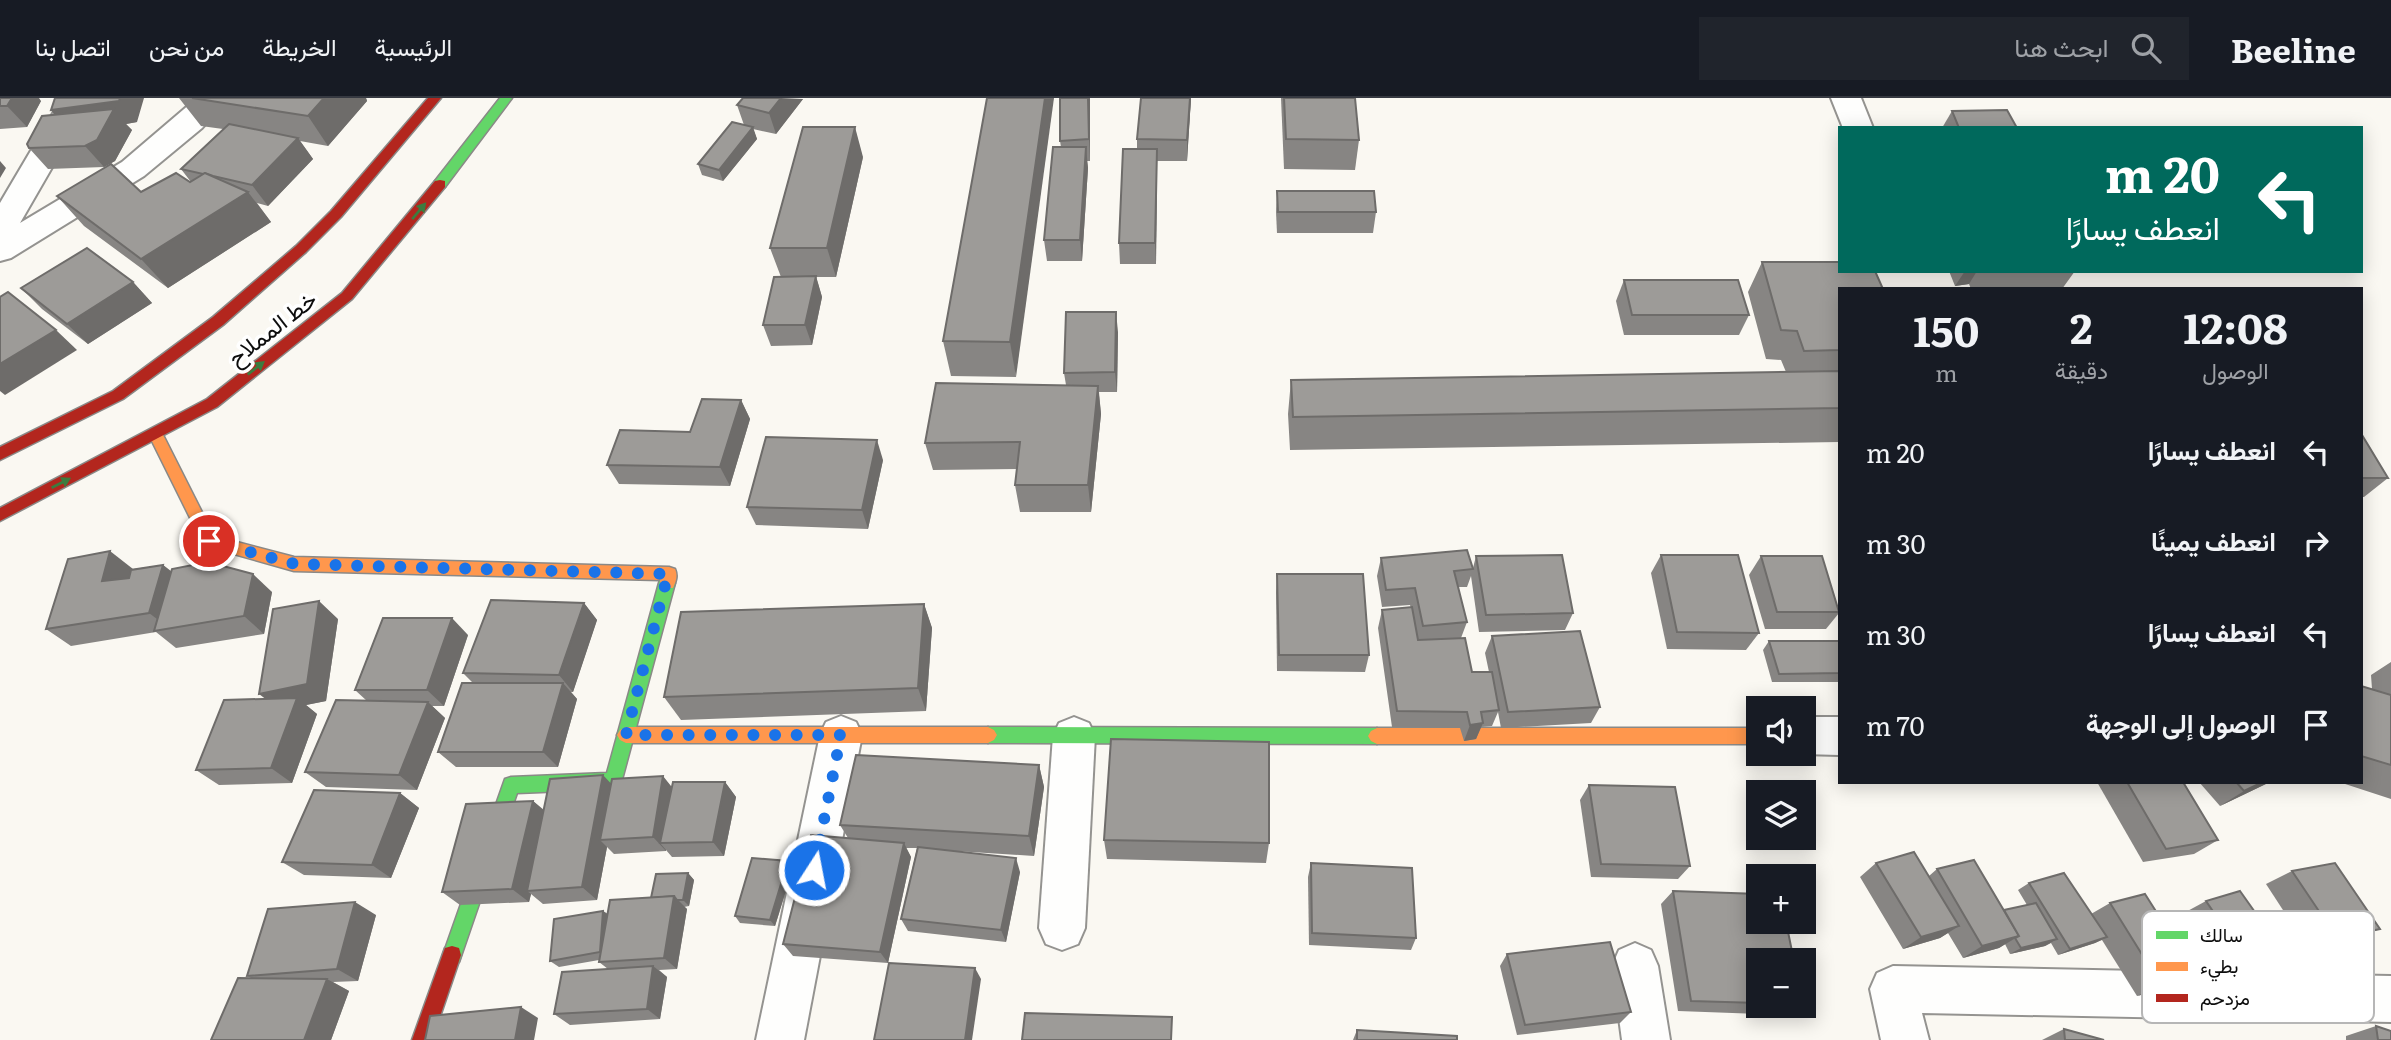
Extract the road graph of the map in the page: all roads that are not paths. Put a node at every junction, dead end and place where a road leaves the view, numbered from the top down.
1 (77, 98) edge
2 (214, 98) edge
3 (435, 98) edge
4 (506, 98) edge
5 (1846, 98) edge
6 (1857, 126) edge
7 (0, 230) edge
8 (0, 250) edge
9 (151, 430) junction
10 (0, 454) edge
11 (0, 515) edge
12 (626, 735) junction
13 (841, 735) junction
14 (1074, 736) junction
15 (1746, 736) edge
16 (1816, 736) edge
17 (1838, 736) edge
18 (1062, 928) dead end
19 (1635, 966) dead end
20 (2142, 994) edge
21 (792, 1037) edge
22 (422, 1040) edge
23 (1646, 1040) edge
24 (1905, 1040) edge

1 - 7 street
2 - 8 street
3 - 10 main road, خط المملاح
9 -> 4 main road, خط المملاح
5 - 6 street
11 -> 9 main road, خط المملاح
9 - 12 main road
12 - 13 main road
12 - 22 main road
13 - 14 main road
13 - 21 street
14 - 15 main road
14 - 18 street
16 - 17 street
19 - 23 street
20 - 24 street

